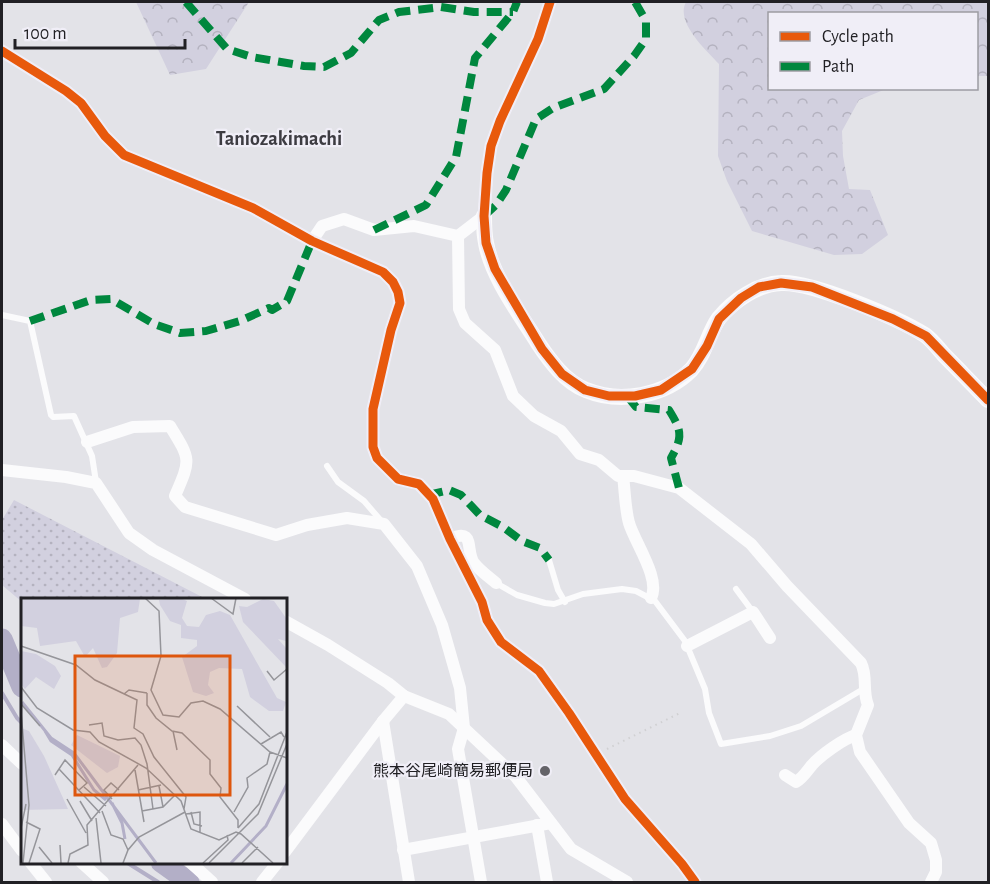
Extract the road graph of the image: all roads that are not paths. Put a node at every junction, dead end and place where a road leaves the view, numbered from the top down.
1 (550, 2) edge
2 (2, 51) edge
3 (484, 216) junction
4 (458, 236) junction
5 (312, 242) junction
6 (2, 315) edge
7 (988, 400) edge
8 (87, 442) junction
9 (327, 466) dead end
10 (2, 470) edge
11 (623, 476) junction
12 (96, 483) junction
13 (384, 524) junction
14 (450, 539) junction
15 (549, 560) dead end
16 (496, 583) joint
17 (736, 589) dead end
18 (243, 598) edge
19 (651, 598) junction
20 (565, 602) junction
21 (753, 612) junction
22 (286, 622) edge
23 (770, 638) dead end
24 (687, 646) junction
25 (865, 688) junction
26 (404, 696) junction
27 (383, 721) junction
28 (464, 728) junction
29 (856, 735) junction
30 (2, 745) edge
31 (21, 763) edge
32 (785, 775) dead end
33 (551, 823) junction
34 (2, 824) edge
35 (537, 825) junction
36 (473, 838) junction
37 (21, 850) edge
38 (404, 850) junction
39 (286, 851) edge
40 (32, 863) edge
41 (83, 863) edge
42 (192, 863) edge
43 (276, 863) edge
44 (46, 882) edge
45 (103, 882) edge
46 (212, 882) edge
47 (261, 882) edge
48 (409, 882) edge
49 (480, 882) edge
50 (547, 882) edge
51 (627, 882) edge
52 (695, 882) edge
53 (931, 882) edge

1 - 3 street
2 - 5 street
3 - 4 street
3 - 7 street
4 - 5 street
4 - 11 street
5 - 14 street
6 - 8 lane
8 - 12 lane
8 - 13 street
9 - 13 lane
10 - 12 street
11 - 19 street
11 - 25 street
12 - 18 street
13 - 28 street
14 - 16 street
14 - 52 street
15 - 20 lane
16 - 20 lane
17 - 21 lane
19 - 20 lane
19 - 24 lane
21 - 23 street
21 - 24 street
22 - 26 street
24 - 25 lane
25 - 29 street
26 - 27 street
26 - 28 street
27 - 38 street
27 - 39 street
28 - 33 street
28 - 36 street
29 - 32 street
29 - 53 street
30 - 31 street
33 - 35 street
33 - 51 street
34 - 37 street
35 - 36 street
35 - 50 street
36 - 38 street
36 - 49 street
38 - 48 street
40 - 44 street
41 - 45 street
42 - 46 street
43 - 47 street

